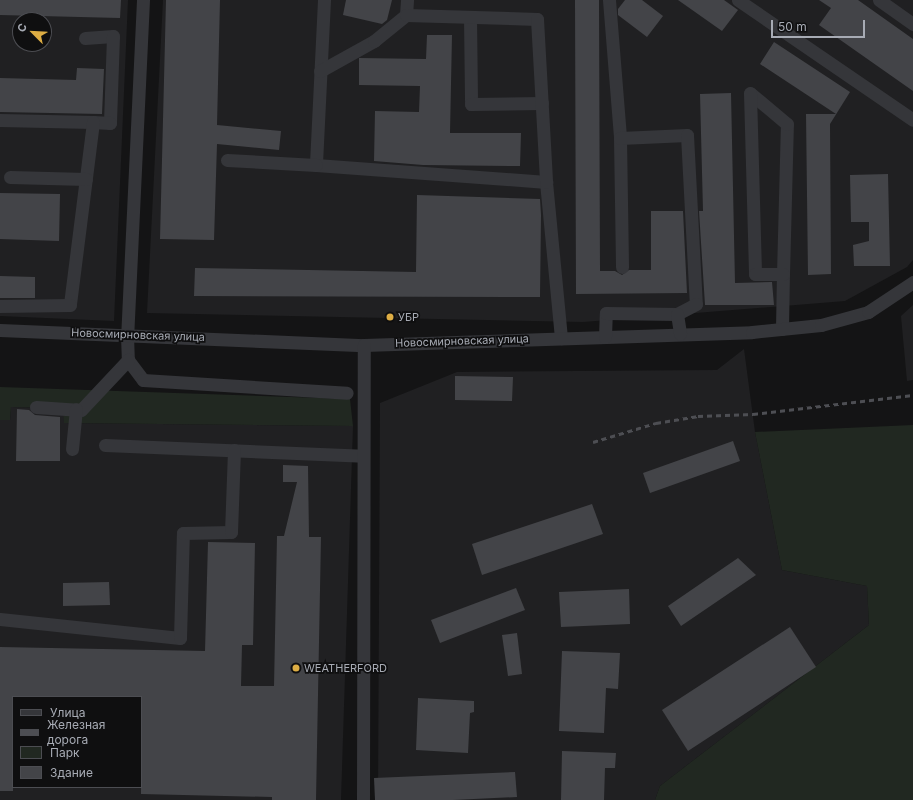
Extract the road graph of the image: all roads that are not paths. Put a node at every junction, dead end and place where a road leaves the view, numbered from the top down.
1 (143, 0) edge
2 (324, 0) edge
3 (407, 0) edge
4 (609, 0) edge
5 (738, 0) edge
6 (879, 0) edge
7 (406, 15) junction
8 (470, 17) junction
9 (913, 24) edge
10 (86, 38) dead end
11 (320, 71) junction
12 (542, 103) junction
13 (0, 120) edge
14 (913, 120) edge
15 (93, 122) junction
16 (620, 138) junction
17 (227, 160) dead end
18 (316, 165) junction
19 (10, 177) dead end
20 (86, 179) junction
21 (546, 182) junction
22 (622, 267) dead end
23 (783, 274) junction
24 (913, 282) edge
25 (0, 306) edge
26 (677, 314) junction
27 (782, 329) junction
28 (0, 330) edge
29 (680, 334) junction
30 (128, 335) junction
31 (605, 337) junction
32 (561, 338) junction
33 (364, 344) junction
34 (128, 360) junction
35 (347, 393) dead end
36 (36, 407) dead end
37 (76, 409) junction
38 (105, 445) dead end
39 (72, 449) dead end
40 (234, 450) junction
41 (363, 456) junction
42 (0, 619) edge
43 (363, 800) edge

1 - 30 street
2 - 11 street
3 - 7 street
4 - 16 street
5 - 14 street
6 - 9 street
7 - 8 street
7 - 11 street
8 - 12 street
8 - 12 street
10 - 15 street
11 - 18 street
12 - 21 street
13 - 15 street
15 - 20 street
16 - 22 street
16 - 26 street
17 - 18 street
18 - 21 street
19 - 20 street
20 - 25 street
21 - 32 street
23 - 23 street
23 - 27 street
24 - 27 street, Новосмирновская улица
26 - 29 street
26 - 31 street
27 - 29 street, Новосмирновская улица
28 - 30 street, Новосмирновская улица
29 - 31 street, Новосмирновская улица
30 - 33 street, Новосмирновская улица
30 - 34 street
31 - 32 street, Новосмирновская улица
32 - 33 street, Новосмирновская улица
33 - 41 street
34 - 35 street
34 - 37 street
36 - 37 street
37 - 39 street
38 - 40 street
40 - 41 street
40 - 42 street
41 - 43 street

